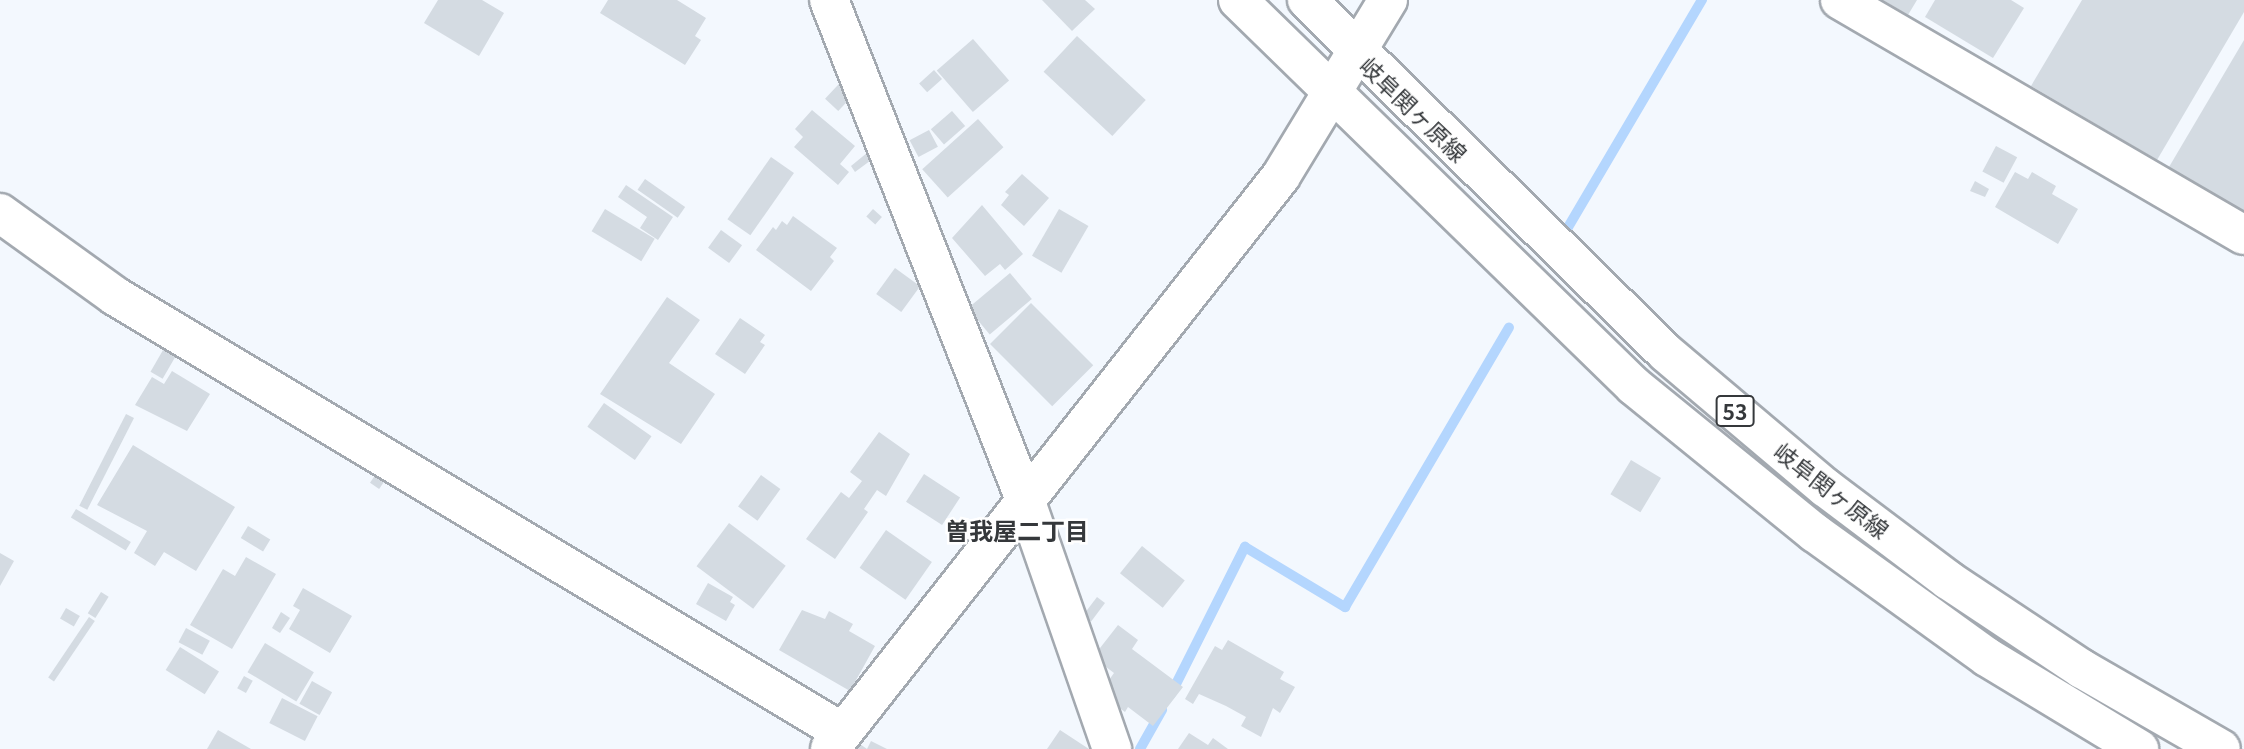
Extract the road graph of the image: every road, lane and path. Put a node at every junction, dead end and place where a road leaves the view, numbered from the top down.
1 (829, 0) edge
2 (1238, 0) edge
3 (1307, 0) edge
4 (1388, 0) edge
5 (1840, 0) edge
6 (1357, 54) junction
7 (1333, 97) junction
8 (0, 213) edge
9 (2244, 235) edge
10 (1026, 502) junction
11 (836, 741) edge
12 (1112, 749) edge
13 (2139, 749) edge
14 (2221, 749) edge

1 - 10 street
2 - 7 street, 岐阜関ヶ原線 / 53
3 - 6 street, 岐阜関ヶ原線 / 53
4 - 6 street
5 - 9 street
6 - 7 street
6 - 14 street, 岐阜関ヶ原線 / 53
7 - 10 street
7 - 13 street, 岐阜関ヶ原線 / 53
8 - 11 street
10 - 11 street
10 - 12 street

